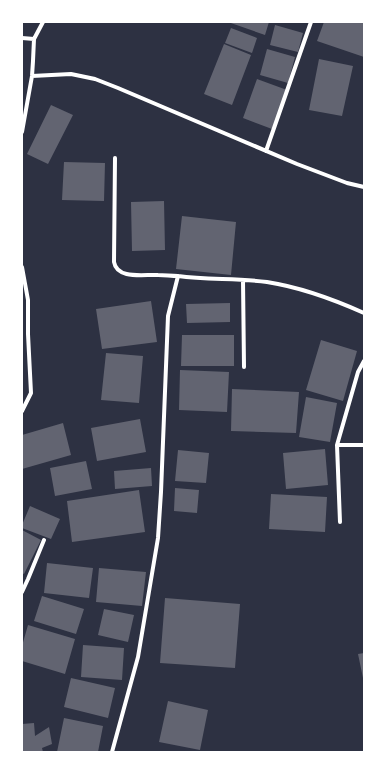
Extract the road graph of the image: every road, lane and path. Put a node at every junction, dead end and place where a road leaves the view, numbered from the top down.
1 (43, 22) edge
2 (311, 22) edge
3 (22, 38) edge
4 (34, 39) junction
5 (32, 76) junction
6 (22, 132) edge
7 (266, 151) junction
8 (115, 158) dead end
9 (364, 187) edge
10 (22, 267) edge
11 (178, 276) junction
12 (243, 280) junction
13 (364, 313) edge
14 (364, 362) edge
15 (244, 368) dead end
16 (22, 411) edge
17 (337, 445) junction
18 (364, 445) edge
19 (340, 522) dead end
20 (44, 540) dead end
21 (22, 592) edge
22 (112, 752) edge

1 - 4 street
2 - 7 street
3 - 4 street
4 - 5 street
5 - 6 street
5 - 7 street
7 - 9 street
8 - 11 street
10 - 16 street
11 - 12 street
11 - 22 street
12 - 13 street
12 - 15 street
14 - 17 street
17 - 18 street
17 - 19 street
20 - 21 street

